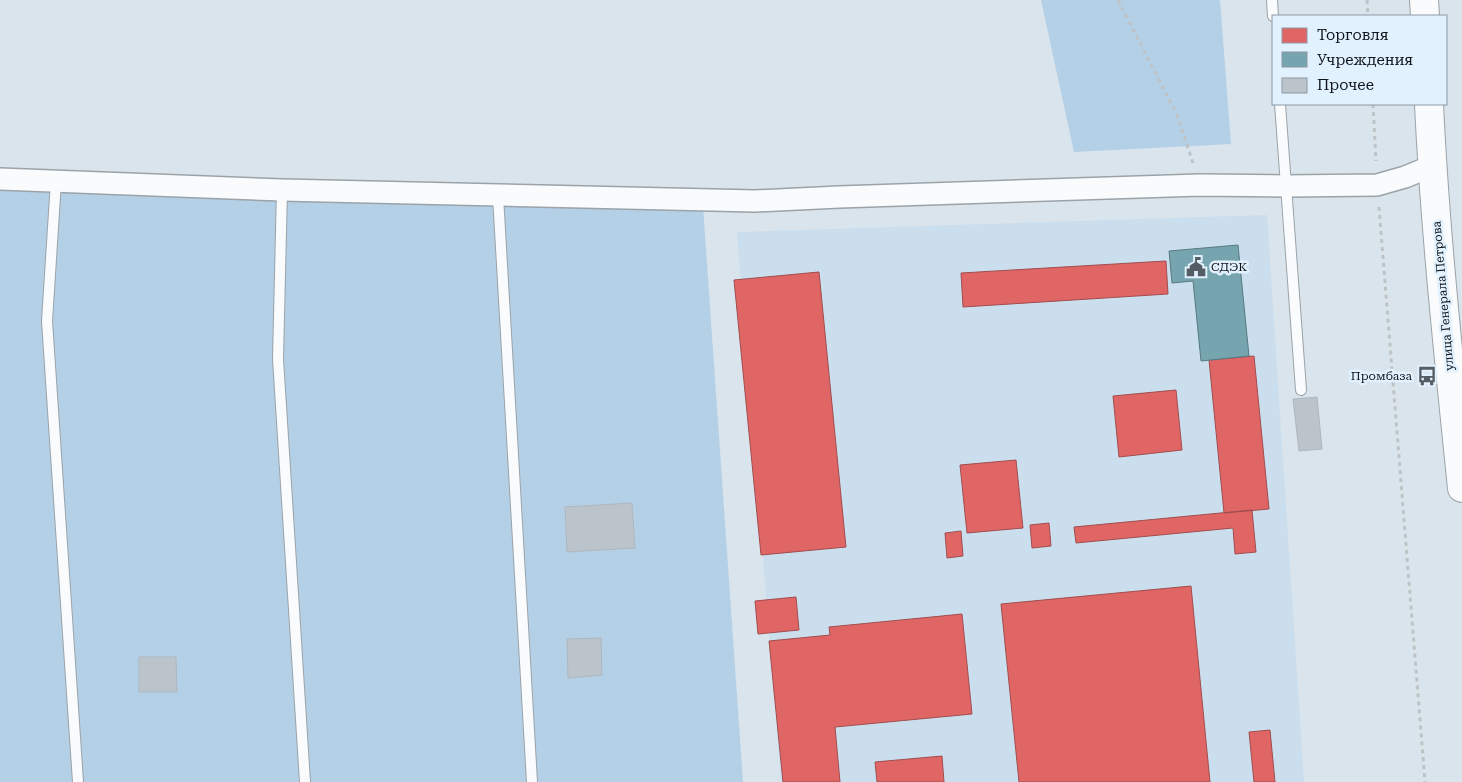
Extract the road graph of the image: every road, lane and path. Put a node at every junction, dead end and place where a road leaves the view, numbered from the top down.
1 (1118, 0) edge
2 (1272, 0) edge
3 (1367, 0) edge
4 (1424, 0) edge
5 (1273, 15) edge
6 (1368, 15) edge
7 (1425, 15) edge
8 (1280, 105) edge
9 (1372, 105) edge
10 (1429, 105) edge
11 (1432, 166) junction
12 (0, 178) edge
13 (56, 181) junction
14 (1200, 185) junction
15 (1377, 185) junction
16 (1286, 186) junction
17 (282, 190) junction
18 (498, 196) junction
19 (1301, 390) dead end
20 (1462, 488) edge
21 (78, 782) edge
22 (306, 782) edge
23 (532, 782) edge
24 (1425, 782) edge

1 - 14 path
2 - 5 lane
3 - 6 path
4 - 7 main road
8 - 16 lane
9 - 15 path
10 - 11 main road, улица Генерала Петрова
11 - 15 street
11 - 20 main road, улица Генерала Петрова
12 - 13 street
13 - 17 street
13 - 21 lane
14 - 16 street
14 - 18 street
15 - 16 street
15 - 24 path
16 - 19 lane
17 - 18 street
17 - 22 lane
18 - 23 lane

